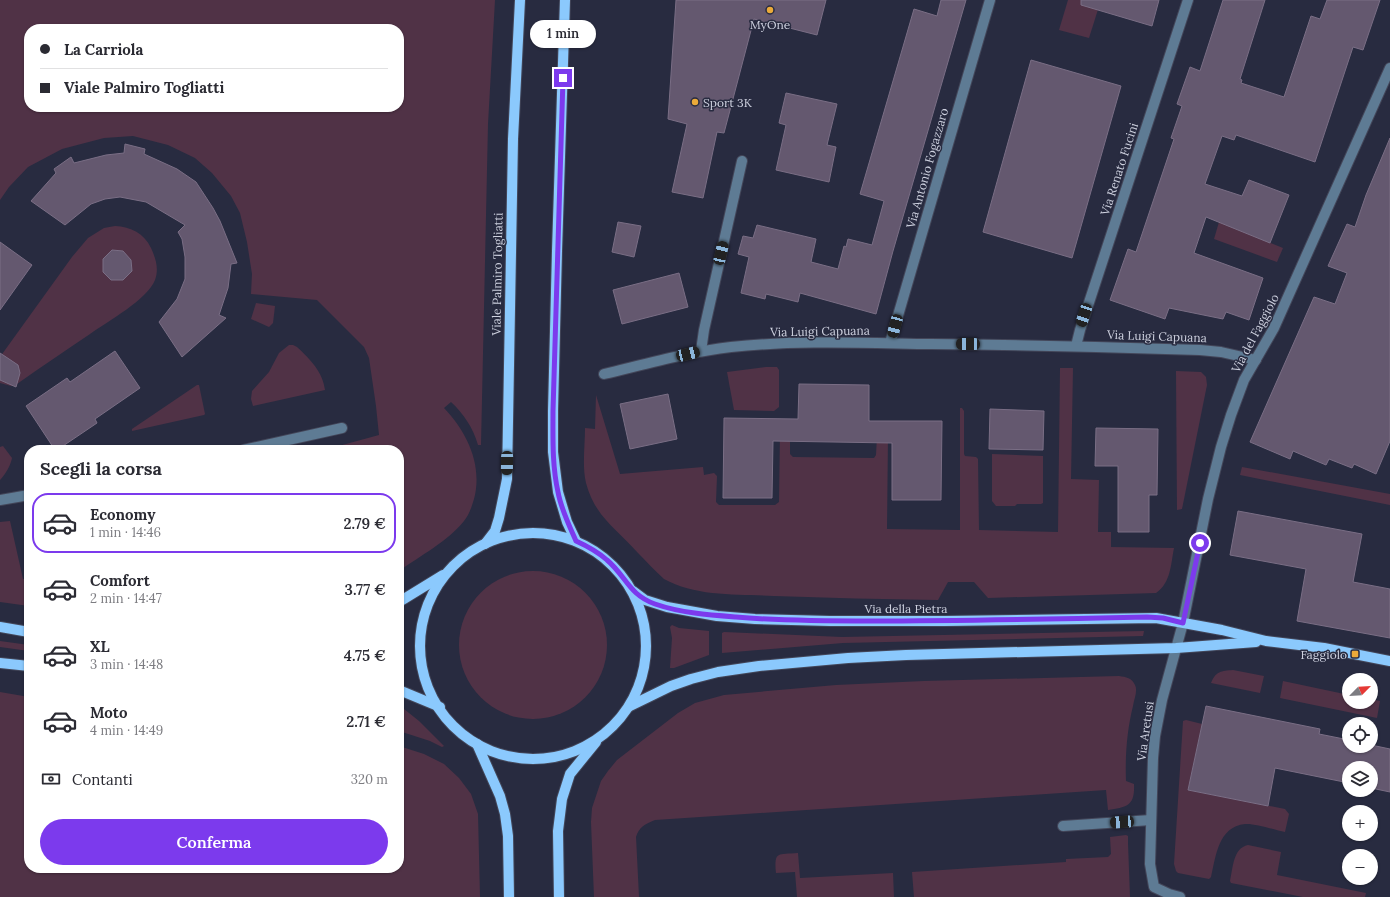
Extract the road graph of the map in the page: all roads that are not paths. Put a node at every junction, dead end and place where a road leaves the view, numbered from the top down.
1 (520, 0) edge
2 (565, 0) edge
3 (990, 0) edge
4 (1188, 0) edge
5 (1390, 68) edge
6 (742, 161) dead end
7 (890, 343) junction
8 (1076, 346) junction
9 (701, 351) junction
10 (1256, 360) junction
11 (604, 374) dead end
12 (342, 428) dead end
13 (266, 445) edge
14 (24, 496) edge
15 (0, 500) edge
16 (576, 541) junction
17 (485, 544) junction
18 (445, 574) junction
19 (633, 591) junction
20 (404, 599) edge
21 (1183, 623) junction
22 (0, 627) edge
23 (24, 631) edge
24 (1266, 641) junction
25 (1176, 648) junction
26 (1390, 661) edge
27 (0, 663) edge
28 (24, 665) edge
29 (404, 692) edge
30 (630, 706) junction
31 (440, 708) junction
32 (598, 739) junction
33 (477, 744) junction
34 (1151, 820) junction
35 (1063, 826) dead end
36 (1154, 892) edge
37 (509, 897) edge
38 (559, 897) edge
39 (1180, 897) edge

1 - 17 main road, Viale Palmiro Togliatti
2 - 16 main road
3 - 7 street, Via Antonio Fogazzaro
4 - 8 street, Via Renato Fucini
5 - 10 street, Via del Faggiolo
6 - 9 street
7 - 8 street, Via Luigi Capuana
7 - 9 street, Via Luigi Capuana
8 - 10 street, Via Luigi Capuana
9 - 11 street, Via Luigi Capuana
10 - 21 street, Via del Faggiolo
12 - 13 street
14 - 15 street
16 - 17 main road
16 - 19 main road
17 - 18 main road
18 - 20 main road
18 - 31 main road
19 - 21 main road, Via della Pietra
19 - 30 main road
21 - 24 main road, Via della Pietra
21 - 25 street
22 - 23 main road
24 - 25 main road, Via della Pietra
24 - 26 main road, Via della Pietra
25 - 30 main road, Via della Pietra
25 - 34 street, Via Aretusi
27 - 28 main road
29 - 31 main road
30 - 32 main road
31 - 33 main road
32 - 33 main road
32 - 38 main road
33 - 37 main road
34 - 35 street
34 - 36 street, Via Aretusi
36 - 39 street, Via Aretusi

